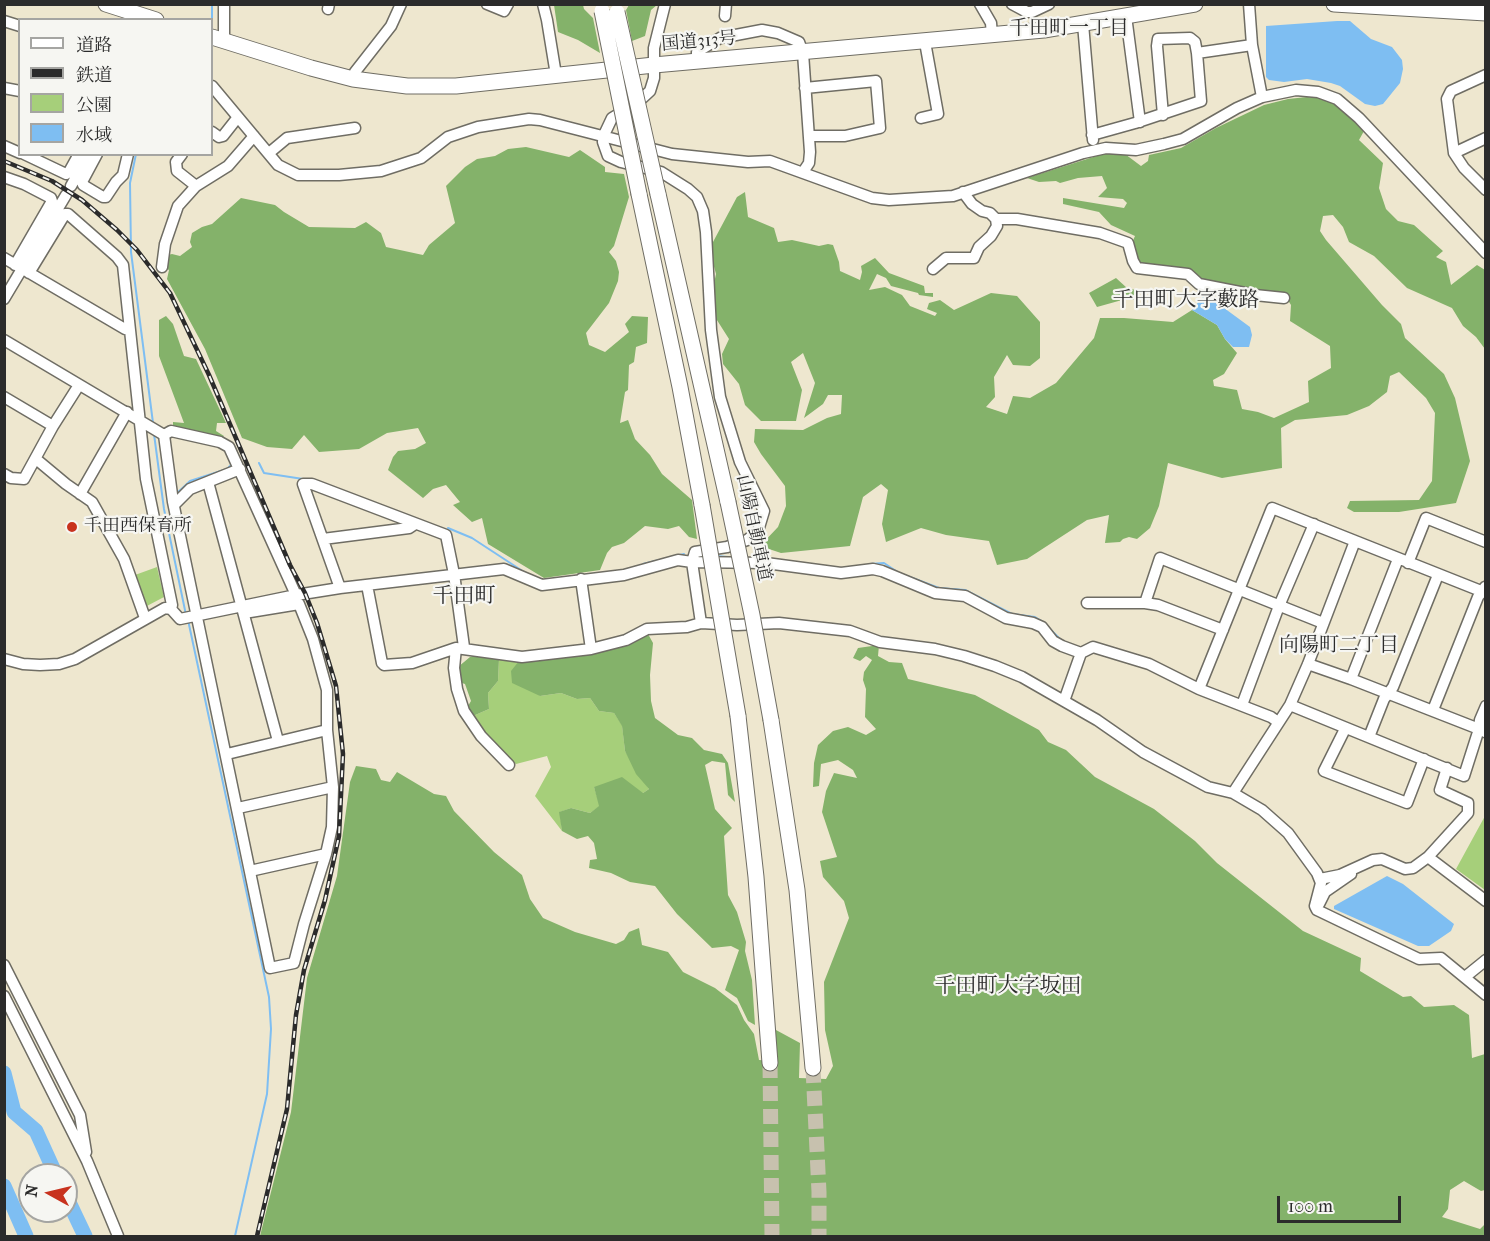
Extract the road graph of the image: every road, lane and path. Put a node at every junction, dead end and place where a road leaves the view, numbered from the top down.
1 (106, 4) edge
2 (224, 4) edge
3 (401, 4) edge
4 (487, 4) edge
5 (508, 4) edge
6 (543, 4) edge
7 (665, 4) edge
8 (980, 4) edge
9 (1012, 4) edge
10 (1049, 4) edge
11 (1195, 4) edge
12 (1249, 4) edge
13 (1334, 4) edge
14 (609, 8) edge
15 (1485, 13) edge
16 (1126, 16) junction
17 (150, 18) edge
18 (1083, 24) junction
19 (992, 34) junction
20 (217, 39) edge
21 (925, 42) junction
22 (1252, 45) junction
23 (803, 52) junction
24 (1197, 53) junction
25 (698, 61) junction
26 (654, 65) junction
27 (556, 75) junction
28 (1485, 75) edge
29 (353, 79) junction
30 (213, 87) edge
31 (805, 88) junction
32 (1262, 97) junction
33 (1163, 115) junction
34 (238, 117) junction
35 (921, 118) dead end
36 (1140, 122) junction
37 (355, 128) dead end
38 (213, 133) edge
39 (1092, 135) junction
40 (254, 136) junction
41 (809, 136) junction
42 (603, 137) junction
43 (1485, 138) edge
44 (4, 146) edge
45 (1094, 151) junction
46 (18, 152) edge
47 (269, 153) junction
48 (1454, 153) junction
49 (28, 156) edge
50 (78, 156) edge
51 (88, 156) edge
52 (96, 156) edge
53 (128, 156) edge
54 (180, 156) edge
55 (803, 172) junction
56 (4, 177) edge
57 (196, 186) junction
58 (1485, 190) edge
59 (963, 192) junction
60 (996, 219) junction
61 (1485, 253) edge
62 (4, 258) edge
63 (162, 267) dead end
64 (22, 269) junction
65 (933, 269) dead end
66 (1284, 297) dead end
67 (4, 299) edge
68 (130, 330) junction
69 (4, 340) edge
70 (79, 385) junction
71 (4, 397) edge
72 (127, 412) junction
73 (143, 422) junction
74 (53, 426) junction
75 (161, 432) junction
76 (36, 459) junction
77 (240, 469) junction
78 (4, 474) edge
79 (208, 482) junction
80 (80, 494) junction
81 (173, 501) junction
82 (415, 524) junction
83 (1314, 524) junction
84 (323, 539) junction
85 (1355, 541) junction
86 (1485, 542) edge
87 (1403, 561) junction
88 (692, 562) junction
89 (454, 574) junction
90 (1438, 575) junction
91 (581, 579) junction
92 (367, 585) junction
93 (340, 588) junction
94 (1485, 590) edge
95 (1239, 591) junction
96 (296, 595) junction
97 (1088, 603) dead end
98 (1145, 603) junction
99 (1279, 606) junction
100 (171, 609) junction
101 (243, 609) junction
102 (194, 616) junction
103 (145, 618) junction
104 (701, 623) junction
105 (1323, 623) junction
106 (1223, 630) junction
107 (460, 647) junction
108 (591, 649) junction
109 (1081, 653) junction
110 (4, 659) edge
111 (1308, 664) junction
112 (1351, 679) junction
113 (1199, 689) junction
114 (1389, 692) junction
115 (1064, 701) junction
116 (1242, 705) junction
117 (1290, 705) junction
118 (1485, 706) edge
119 (1433, 710) junction
120 (1278, 722) junction
121 (1345, 729) junction
122 (327, 730) junction
123 (1482, 731) edge
124 (1369, 737) junction
125 (278, 741) junction
126 (227, 754) junction
127 (1424, 759) junction
128 (509, 765) dead end
129 (1447, 768) junction
130 (333, 787) junction
131 (1233, 793) junction
132 (238, 808) junction
133 (326, 854) junction
134 (1428, 857) junction
135 (1351, 870) junction
136 (250, 871) junction
137 (1320, 879) junction
138 (1485, 902) edge
139 (1317, 910) junction
140 (1485, 960) edge
141 (4, 965) edge
142 (1465, 977) junction
143 (1485, 995) edge
144 (4, 996) edge
145 (770, 1063) tunnel mouth
146 (813, 1068) tunnel mouth
147 (87, 1161) junction
148 (118, 1236) edge

1 - 17 highway
2 - 20 street
3 - 29 street
4 - 5 street
6 - 27 street
7 - 26 street
8 - 19 street
9 - 10 street
11 - 16 highway, 国道313号
12 - 22 street
13 - 15 highway
14 - 145 highway, 山陽自動車道, bridge
14 - 146 highway, 山陽自動車道, bridge
16 - 18 highway, 国道313号
16 - 36 street
18 - 19 highway, 国道313号
18 - 39 street
19 - 21 highway, 国道313号
20 - 29 highway, 国道313号
21 - 23 highway, 国道313号
21 - 35 street
22 - 24 street
22 - 32 street
23 - 25 highway, 国道313号
23 - 25 street
23 - 31 street
24 - 33 street
24 - 33 street
25 - 26 highway, 国道313号
26 - 27 highway, 国道313号
26 - 42 street
27 - 29 highway, 国道313号
28 - 48 street
30 - 34 street
31 - 41 street
31 - 41 street
32 - 45 street
32 - 61 street
33 - 36 street
34 - 38 street
34 - 40 street
36 - 39 street
37 - 47 street
39 - 45 street
40 - 47 street
40 - 57 street
41 - 55 street
42 - 47 street
42 - 55 street
42 - 88 street
43 - 48 street
44 - 46 street
45 - 59 street
48 - 58 street
49 - 50 street
51 - 64 street
52 - 53 street
54 - 57 street
55 - 59 street
56 - 64 street
57 - 63 street
59 - 60 street
60 - 65 street
60 - 66 street
62 - 64 street
64 - 67 street
64 - 68 street
64 - 68 street
68 - 73 street
69 - 70 street
70 - 72 street
70 - 74 street
71 - 74 street
72 - 73 street
72 - 80 street
73 - 75 street
73 - 100 street
74 - 76 street
75 - 77 street
75 - 81 street
76 - 78 street
76 - 80 street
77 - 79 street
77 - 96 street
79 - 81 street
79 - 101 street
80 - 103 street
81 - 102 street
82 - 84 street
82 - 84 street
82 - 89 street
83 - 85 street
83 - 95 street
83 - 99 street
84 - 93 street
85 - 87 street
85 - 105 street
86 - 87 street
87 - 90 street
87 - 112 street
88 - 91 street
88 - 104 street
88 - 109 street
89 - 91 street
89 - 92 street
89 - 107 street
90 - 94 street
90 - 114 street
91 - 108 street
92 - 93 street
92 - 107 street
93 - 96 street
94 - 119 street
95 - 98 street
95 - 99 street
95 - 106 street
96 - 101 street
97 - 98 street
98 - 106 street
99 - 105 street
99 - 116 street
100 - 102 street
100 - 103 street
101 - 102 street
101 - 122 street
101 - 125 street
102 - 126 street
103 - 110 street
104 - 108 street
104 - 115 street
105 - 111 street
106 - 113 street
107 - 108 street
107 - 128 street
109 - 113 street
109 - 115 street
111 - 112 street
111 - 117 street
112 - 114 street
113 - 116 street
114 - 119 street
114 - 124 street
115 - 131 street
116 - 120 street
117 - 120 street
117 - 121 street
118 - 123 street
119 - 123 street
120 - 131 street
121 - 124 street
121 - 127 street
122 - 125 street
122 - 130 street
123 - 129 street
124 - 127 street
125 - 126 street
126 - 132 street
127 - 129 street
129 - 134 street
130 - 132 street
130 - 133 street
131 - 137 street
132 - 136 street
133 - 136 street
133 - 136 street
134 - 135 street
134 - 138 street
135 - 137 street
135 - 139 street
137 - 139 street
139 - 142 street
140 - 142 street
141 - 147 street
142 - 143 street
144 - 147 street
147 - 148 street

